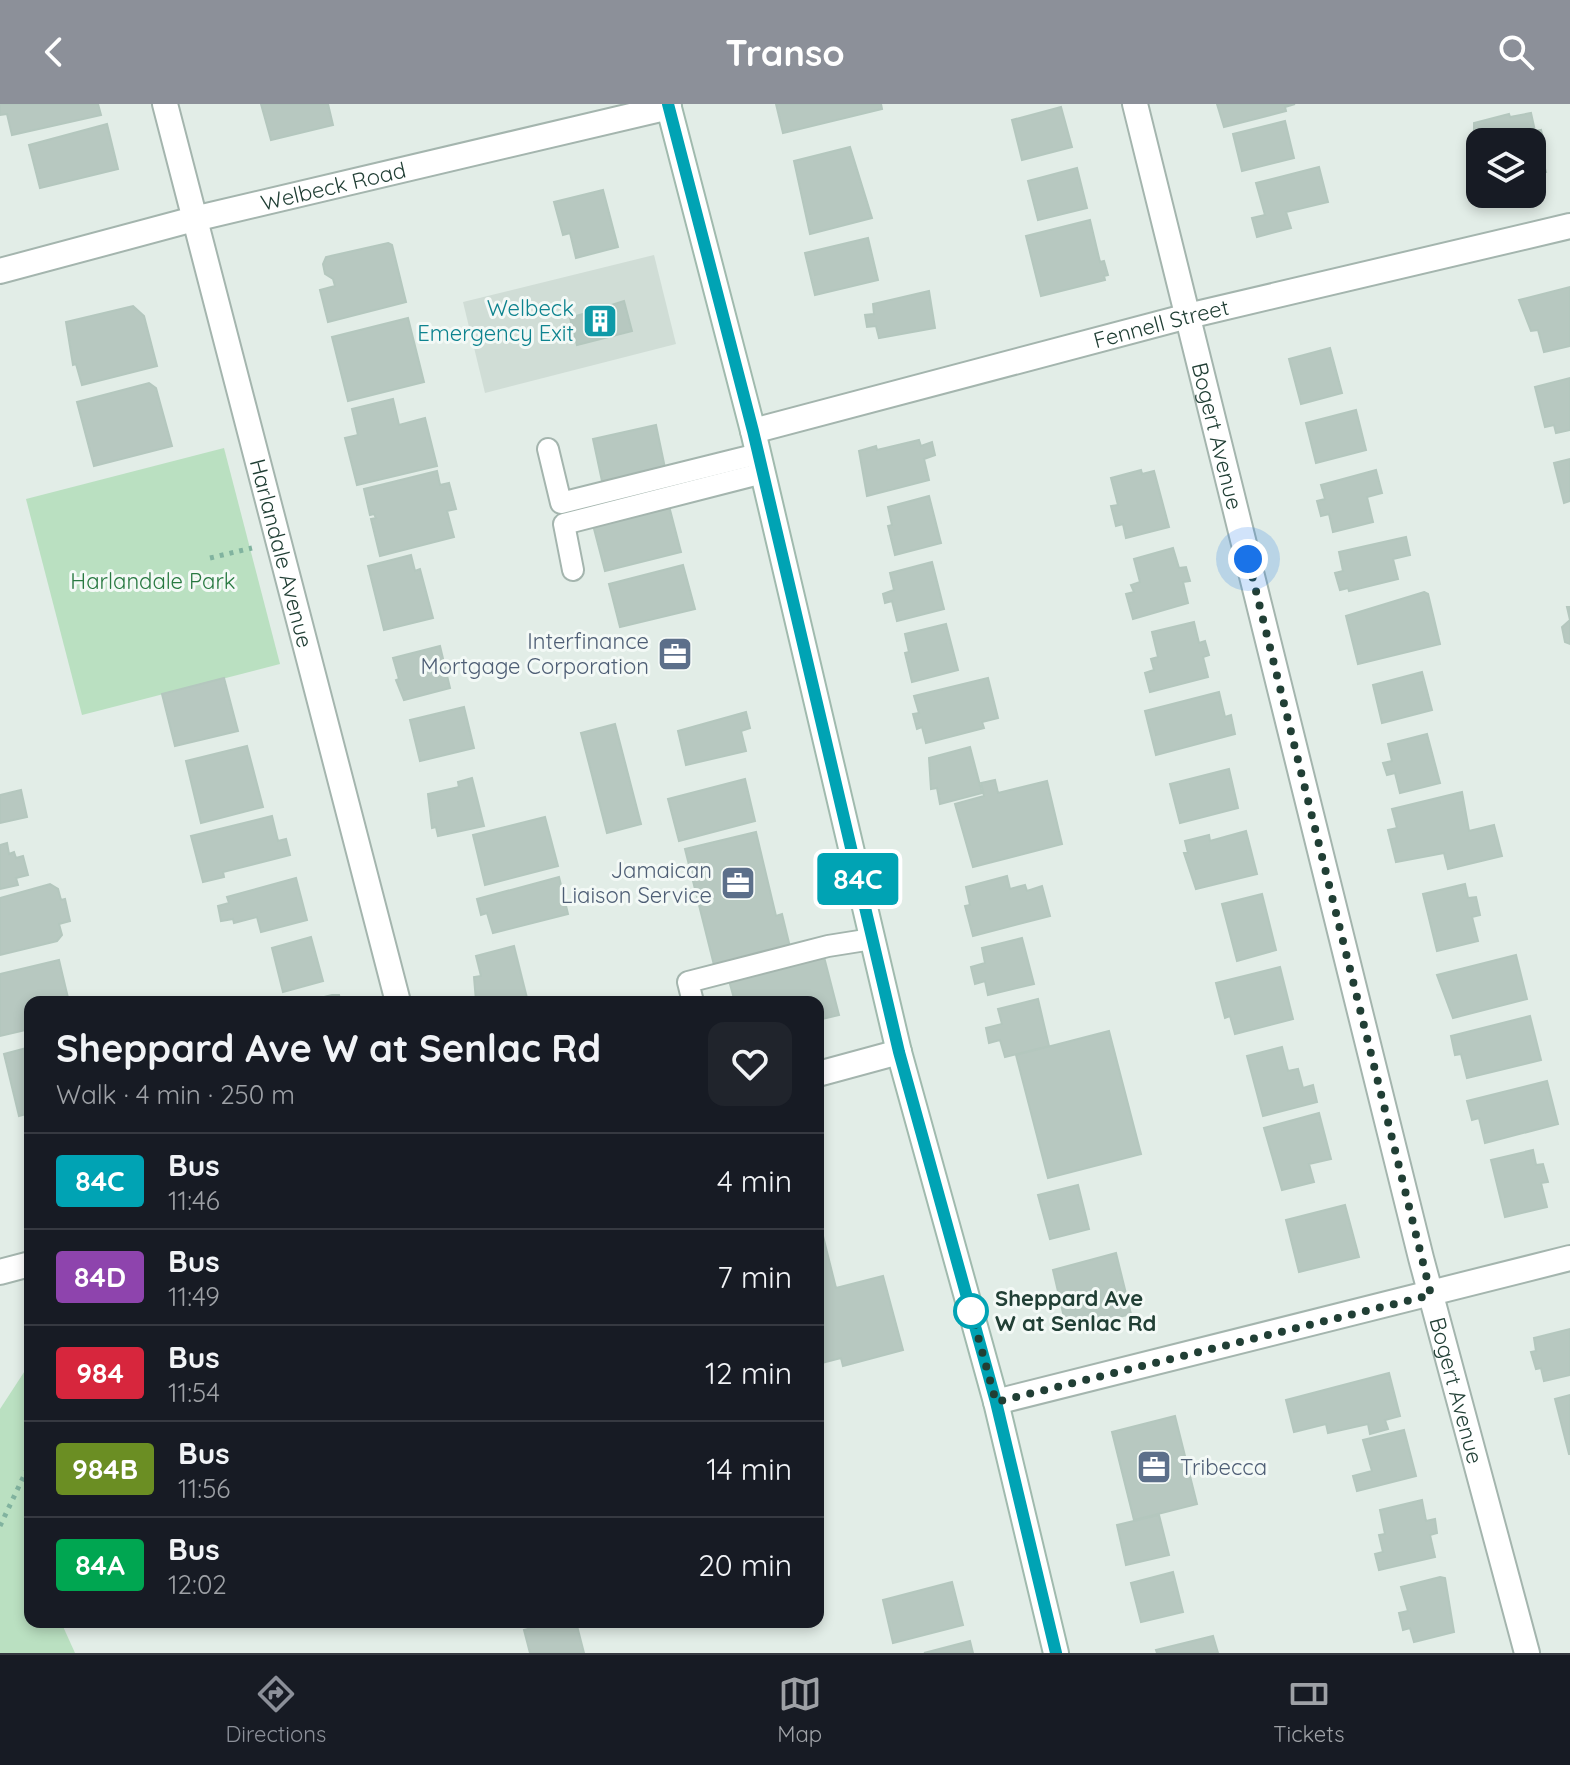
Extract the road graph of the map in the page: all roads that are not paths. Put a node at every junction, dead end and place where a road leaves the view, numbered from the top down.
1 (165, 104) edge
2 (1135, 104) edge
3 (668, 106) edge
4 (194, 219) junction
5 (1570, 226) edge
6 (0, 271) edge
7 (1188, 316) junction
8 (548, 449) dead end
9 (758, 453) junction
10 (573, 570) dead end
11 (872, 939) junction
12 (396, 996) edge
13 (692, 996) edge
14 (899, 1052) junction
15 (824, 1072) edge
16 (1570, 1258) edge
17 (24, 1266) edge
18 (0, 1272) edge
19 (1431, 1295) junction
20 (996, 1402) junction
21 (1056, 1653) edge
22 (1527, 1653) edge

1 - 4 street, Harlandale Avenue
2 - 7 street, Bogert Avenue
3 - 4 street, Welbeck Road
3 - 9 street
4 - 6 street, Welbeck Road
4 - 12 street, Harlandale Avenue
5 - 7 street, Fennell Street
7 - 9 street, Fennell Street
7 - 19 street, Bogert Avenue
8 - 9 lane
9 - 10 lane
9 - 11 street
11 - 13 lane
11 - 14 street
14 - 15 street
14 - 20 street
16 - 19 street
17 - 18 street
19 - 20 street
19 - 22 street, Bogert Avenue
20 - 21 street

